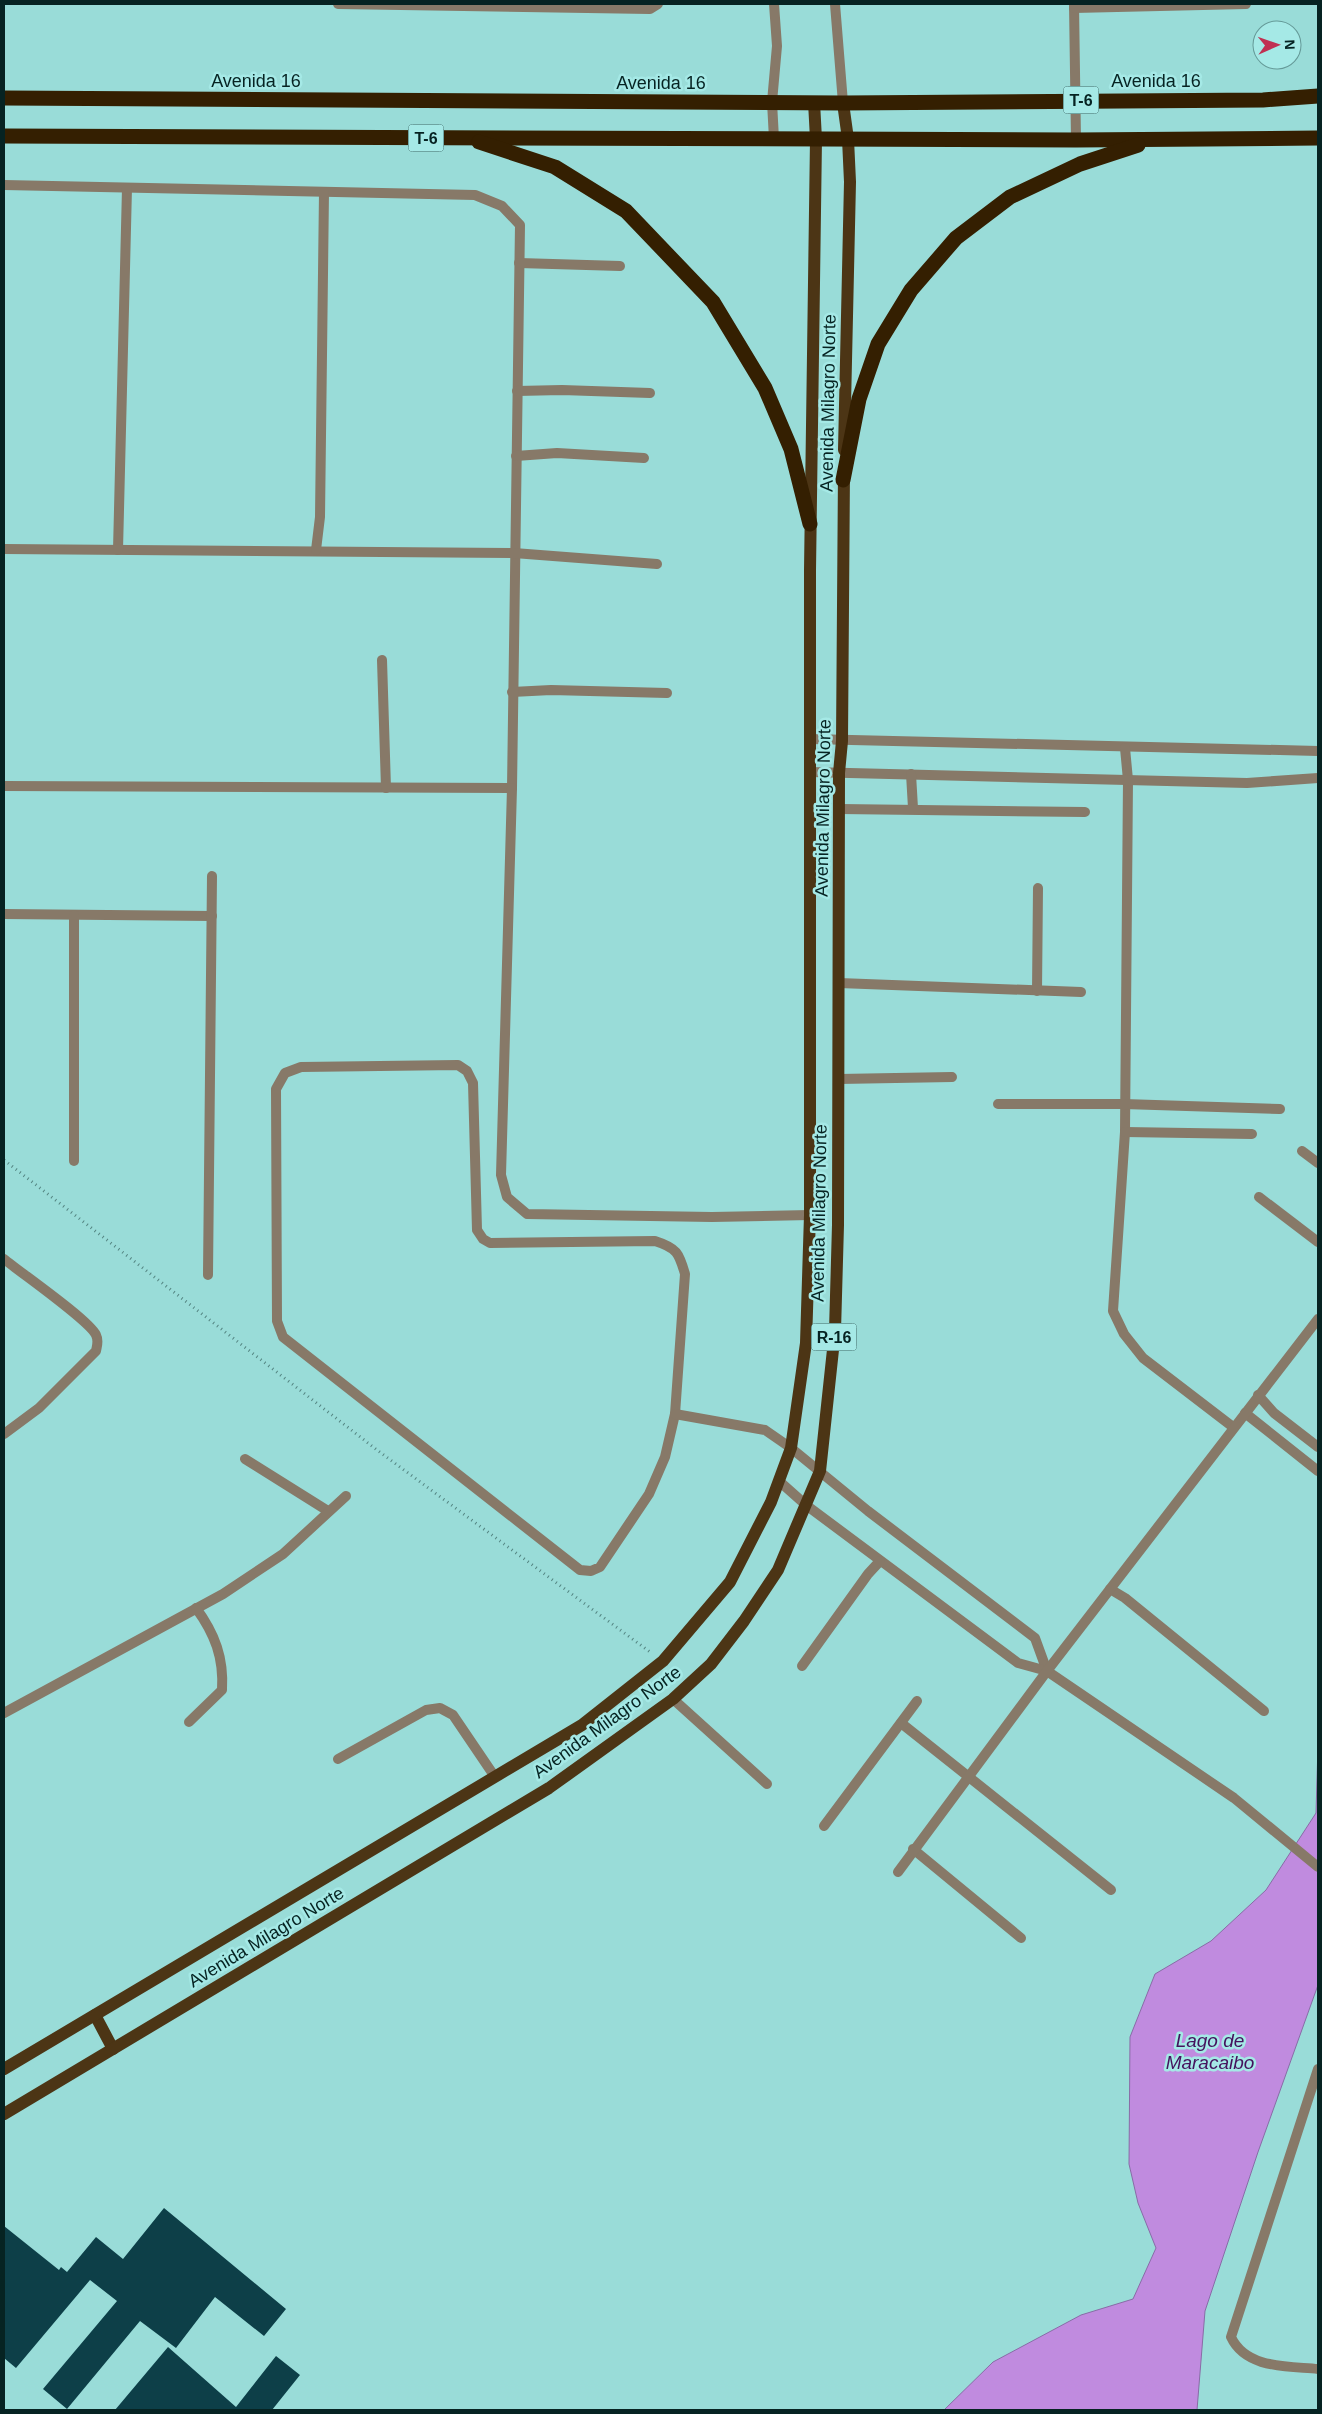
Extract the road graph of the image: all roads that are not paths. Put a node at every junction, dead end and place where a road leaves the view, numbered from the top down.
1 (338, 4) edge
2 (658, 4) edge
3 (774, 4) edge
4 (835, 4) edge
5 (1246, 4) edge
6 (1074, 6) edge
7 (1318, 96) edge
8 (4, 98) edge
9 (1075, 100) junction
10 (772, 102) junction
11 (814, 102) junction
12 (843, 103) junction
13 (4, 136) edge
14 (466, 138) junction
15 (1318, 138) edge
16 (774, 139) junction
17 (816, 139) junction
18 (848, 139) junction
19 (1076, 140) junction
20 (1150, 140) junction
21 (4, 185) edge
22 (127, 188) junction
23 (324, 192) junction
24 (519, 263) junction
25 (620, 266) dead end
26 (517, 391) junction
27 (650, 393) dead end
28 (516, 456) junction
29 (644, 458) dead end
30 (843, 480) junction
31 (810, 524) junction
32 (4, 550) edge
33 (118, 550) junction
34 (316, 550) junction
35 (514, 553) junction
36 (657, 564) dead end
37 (382, 660) dead end
38 (512, 692) junction
39 (667, 693) dead end
40 (810, 739) junction
41 (842, 741) junction
42 (1125, 748) junction
43 (1318, 751) edge
44 (810, 772) junction
45 (839, 773) junction
46 (911, 774) junction
47 (1318, 778) edge
48 (1128, 780) junction
49 (4, 786) edge
50 (386, 788) junction
51 (512, 788) junction
52 (840, 808) junction
53 (913, 808) junction
54 (1085, 812) dead end
55 (212, 876) dead end
56 (1038, 888) dead end
57 (4, 914) edge
58 (74, 915) junction
59 (212, 916) junction
60 (839, 983) junction
61 (1037, 991) junction
62 (1081, 992) dead end
63 (952, 1077) dead end
64 (839, 1079) junction
65 (998, 1104) dead end
66 (1124, 1104) junction
67 (1280, 1109) dead end
68 (1125, 1132) junction
69 (1252, 1134) dead end
70 (1302, 1151) dead end
71 (74, 1161) dead end
72 (1318, 1163) edge
73 (1258, 1197) dead end
74 (810, 1215) junction
75 (1318, 1242) edge
76 (4, 1259) edge
77 (208, 1275) dead end
78 (1318, 1319) edge
79 (1258, 1395) junction
80 (1245, 1413) junction
81 (675, 1414) junction
82 (1233, 1427) junction
83 (4, 1434) edge
84 (792, 1448) junction
85 (1318, 1448) edge
86 (245, 1459) dead end
87 (820, 1471) junction
88 (1318, 1471) edge
89 (779, 1481) junction
90 (346, 1496) dead end
91 (806, 1505) junction
92 (328, 1511) junction
93 (880, 1561) junction
94 (1110, 1589) junction
95 (196, 1608) junction
96 (802, 1666) dead end
97 (1047, 1671) junction
98 (673, 1699) junction
99 (917, 1701) dead end
100 (1264, 1711) dead end
101 (4, 1713) edge
102 (189, 1722) dead end
103 (901, 1723) junction
104 (338, 1759) dead end
105 (495, 1777) junction
106 (969, 1778) junction
107 (767, 1784) dead end
108 (824, 1826) dead end
109 (913, 1849) junction
110 (1318, 1867) edge
111 (898, 1872) dead end
112 (1111, 1890) dead end
113 (1021, 1938) dead end
114 (95, 2015) junction
115 (113, 2049) junction
116 (4, 2069) edge
117 (1318, 2069) edge
118 (4, 2114) edge
119 (1318, 2369) edge

1 - 2 street
3 - 10 street
4 - 12 street
5 - 6 street
6 - 9 street
7 - 9 highway, Avenida 16 / T-6
8 - 10 highway, Avenida 16 / T-6
9 - 12 highway, Avenida 16 / T-6
9 - 19 street
10 - 11 highway, Avenida 16 / T-6
10 - 16 street
11 - 12 highway, Avenida 16 / T-6
11 - 17 main road, Avenida Milagro Norte / R-16
12 - 18 main road, Avenida Milagro Norte / R-16
13 - 14 highway, T-6
14 - 16 highway, T-6
14 - 31 highway
15 - 20 highway, T-6
16 - 17 highway, T-6
17 - 18 highway, T-6
17 - 31 main road, Avenida Milagro Norte / R-16
18 - 19 highway, T-6
18 - 30 main road, Avenida Milagro Norte / R-16
19 - 20 highway, T-6
20 - 30 highway
21 - 22 street
22 - 23 street
22 - 33 street
23 - 24 street
23 - 34 street
24 - 25 street
24 - 26 street
26 - 27 street
26 - 28 street
28 - 29 street
28 - 35 street
30 - 41 main road, Avenida Milagro Norte / R-16
31 - 40 main road, Avenida Milagro Norte / R-16
32 - 33 street
33 - 34 street
34 - 35 street
35 - 36 street
35 - 38 street
37 - 50 street
38 - 39 street
38 - 51 street
40 - 41 street
40 - 44 main road, Avenida Milagro Norte / R-16
41 - 42 street
41 - 45 main road, Avenida Milagro Norte / R-16
42 - 43 street
42 - 48 street
44 - 45 street
44 - 74 main road, Avenida Milagro Norte / R-16
45 - 46 street
45 - 52 main road, Avenida Milagro Norte / R-16
46 - 48 street
46 - 53 street
47 - 48 street
48 - 66 street
49 - 50 street
50 - 51 street
51 - 74 street
52 - 53 street
52 - 60 main road, Avenida Milagro Norte / R-16
53 - 54 street
55 - 59 street
56 - 61 street
57 - 58 street
58 - 59 street
58 - 71 street
59 - 77 street
60 - 61 street
60 - 64 main road, Avenida Milagro Norte / R-16
61 - 62 street
63 - 64 street
64 - 87 main road, Avenida Milagro Norte / R-16
65 - 66 street
66 - 67 street
66 - 68 street
68 - 69 street
68 - 82 street
70 - 72 street
73 - 75 street
74 - 84 main road, Avenida Milagro Norte / R-16
76 - 83 street
78 - 79 street
79 - 80 street
79 - 85 street
80 - 82 street
80 - 88 street
81 - 81 street
81 - 84 street
82 - 94 street
84 - 87 street
84 - 89 main road, Avenida Milagro Norte / R-16
86 - 92 street
87 - 91 main road, Avenida Milagro Norte / R-16
87 - 97 street
89 - 91 street
89 - 105 main road, Avenida Milagro Norte / R-16
90 - 92 street
91 - 93 street
91 - 98 main road, Avenida Milagro Norte / R-16
92 - 95 street
93 - 96 street
93 - 97 street
94 - 97 street
94 - 100 street
95 - 101 street
95 - 102 street
97 - 106 street
97 - 110 street
98 - 107 street
98 - 115 main road, Avenida Milagro Norte / R-16
99 - 103 street
103 - 106 street
103 - 108 street
104 - 105 street
105 - 114 main road, Avenida Milagro Norte / R-16
106 - 109 street
106 - 112 street
109 - 111 street
109 - 113 street
114 - 115 main road
114 - 116 main road, Avenida Milagro Norte / R-16
115 - 118 main road, Avenida Milagro Norte / R-16
117 - 119 street

